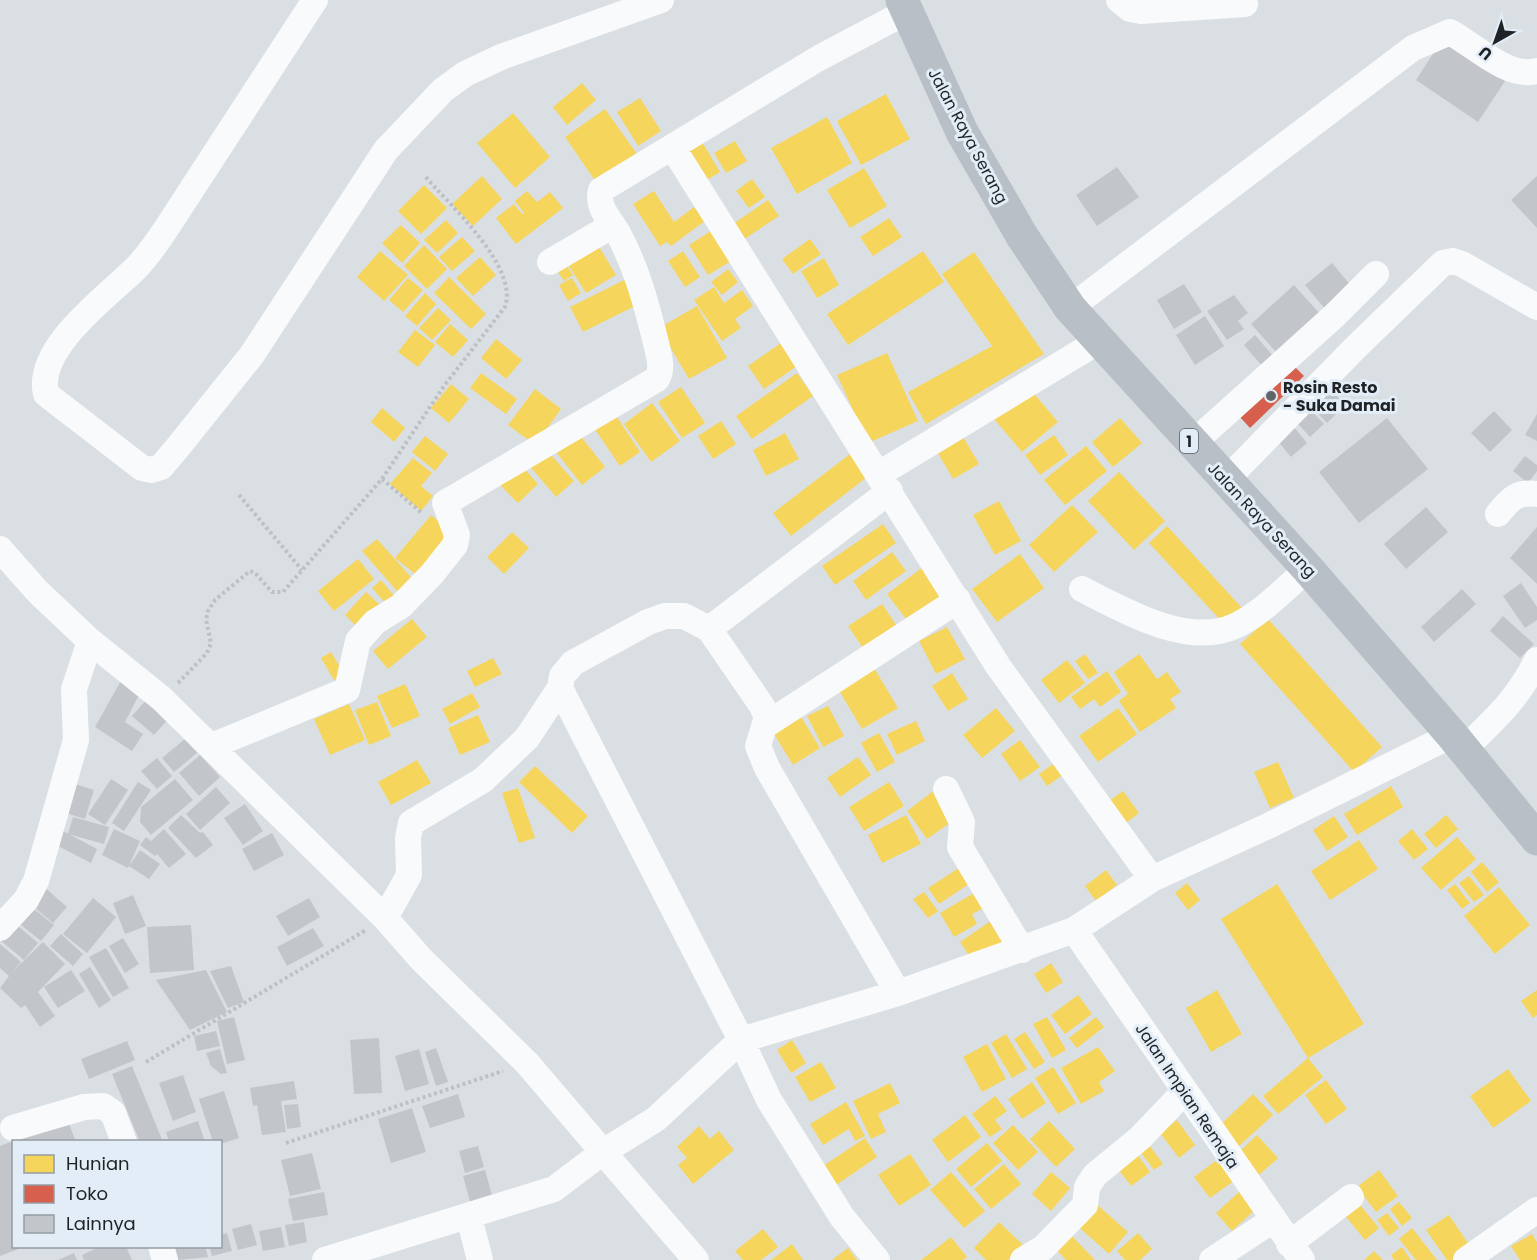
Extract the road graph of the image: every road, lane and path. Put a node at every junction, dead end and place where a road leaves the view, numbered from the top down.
1 (315, 0) edge
2 (661, 0) edge
3 (1119, 0) edge
4 (1245, 4) dead end
5 (904, 6) edge
6 (1537, 71) edge
7 (673, 148) junction
8 (424, 175) dead end
9 (613, 225) junction
10 (550, 262) dead end
11 (1376, 274) dead end
12 (1537, 307) edge
13 (1070, 308) junction
14 (1099, 341) junction
15 (1192, 444) junction
16 (382, 479) junction
17 (1227, 480) junction
18 (885, 483) junction
19 (1537, 494) edge
20 (239, 495) dead end
21 (446, 503) junction
22 (1498, 514) dead end
23 (0, 549) edge
24 (1308, 569) junction
25 (302, 570) junction
26 (1082, 589) dead end
27 (958, 600) junction
28 (709, 629) junction
29 (98, 647) junction
30 (1537, 660) edge
31 (560, 688) junction
32 (161, 698) junction
33 (764, 726) junction
34 (1457, 742) junction
35 (212, 746) junction
36 (946, 789) dead end
37 (1537, 839) edge
38 (1152, 879) junction
39 (385, 918) junction
40 (0, 927) edge
41 (1074, 930) junction
42 (1022, 951) junction
43 (898, 993) junction
44 (741, 1040) junction
45 (146, 1062) dead end
46 (527, 1064) junction
47 (1184, 1092) junction
48 (13, 1128) dead end
49 (123, 1140) edge
50 (286, 1143) dead end
51 (603, 1152) junction
52 (1351, 1197) dead end
53 (1537, 1210) edge
54 (469, 1217) junction
55 (1273, 1220) junction
56 (1296, 1252) edge
57 (325, 1260) edge
58 (480, 1260) edge
59 (696, 1260) edge
60 (877, 1260) edge
61 (1023, 1260) edge
62 (1212, 1260) edge
63 (1466, 1260) edge

1 - 2 street
3 - 4 street
5 - 7 street
5 - 13 highway, Jalan Raya Serang / 1
6 - 13 street
7 - 9 street
7 - 18 street
8 - 16 path
9 - 10 street
9 - 21 street
11 - 15 street
12 - 17 street
13 - 14 highway, Jalan Raya Serang / 1
14 - 15 highway, Jalan Raya Serang / 1
14 - 18 street
15 - 17 highway, Jalan Raya Serang / 1
16 - 21 path
16 - 25 path
17 - 24 highway, Jalan Raya Serang / 1
18 - 27 street
18 - 28 street
19 - 22 street
20 - 25 path
21 - 35 street
23 - 29 street
24 - 26 street
24 - 34 highway, Jalan Raya Serang / 1
25 - 32 path
27 - 33 street
27 - 38 street
28 - 31 street
28 - 33 street
29 - 32 street
29 - 40 street
30 - 34 street
31 - 39 street
31 - 44 street
32 - 35 street
33 - 43 street
34 - 37 highway, Jalan Raya Serang / 1
34 - 38 street
35 - 39 street
36 - 42 street
38 - 41 street
39 - 45 path
39 - 46 street
41 - 42 street
41 - 47 street, Jalan Impian Remaja
42 - 43 street
43 - 44 street
44 - 51 street
44 - 60 street
46 - 50 path
46 - 51 street
47 - 55 street, Jalan Impian Remaja
47 - 61 street
48 - 49 street
51 - 54 street
51 - 59 street
52 - 56 street
53 - 63 street
54 - 57 street
54 - 58 street
55 - 56 street, Jalan Impian Remaja
55 - 62 street

